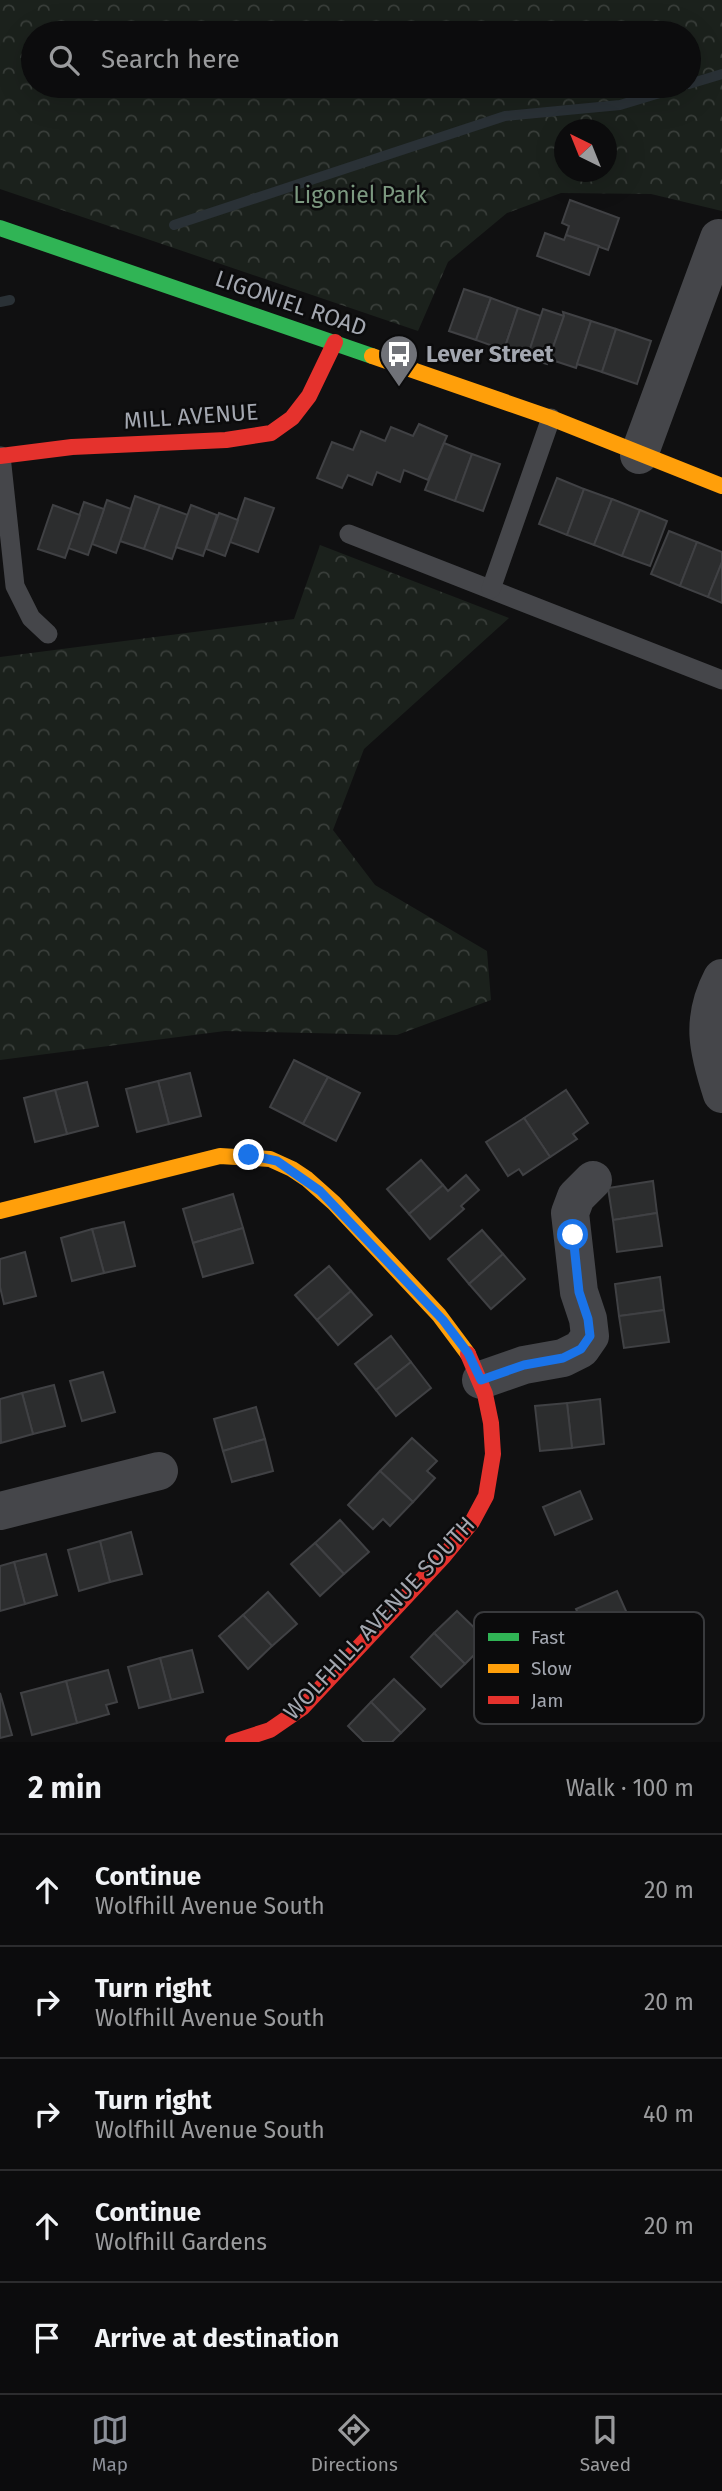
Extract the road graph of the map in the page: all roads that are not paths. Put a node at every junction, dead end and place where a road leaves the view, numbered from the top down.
1 (0, 228) edge
2 (719, 238) dead end
3 (335, 342) junction
4 (551, 418) junction
5 (639, 455) junction
6 (1, 456) edge
7 (722, 486) edge
8 (349, 534) dead end
9 (491, 589) junction
10 (48, 634) dead end
11 (722, 680) edge
12 (722, 978) edge
13 (722, 1094) edge
14 (593, 1180) dead end
15 (0, 1211) edge
16 (481, 1380) junction
17 (159, 1471) dead end
18 (0, 1511) edge
19 (233, 1742) edge

1 - 3 street, LIGONIEL ROAD
2 - 5 street
3 - 4 street, LIGONIEL ROAD
3 - 6 street, MILL AVENUE
4 - 5 street, LIGONIEL ROAD
4 - 9 lane
5 - 7 street, LIGONIEL ROAD
6 - 10 lane
8 - 9 lane
9 - 11 lane
12 - 13 street
14 - 16 street
15 - 16 street, WOLFHILL AVENUE SOUTH
16 - 19 street, WOLFHILL AVENUE SOUTH
17 - 18 street

